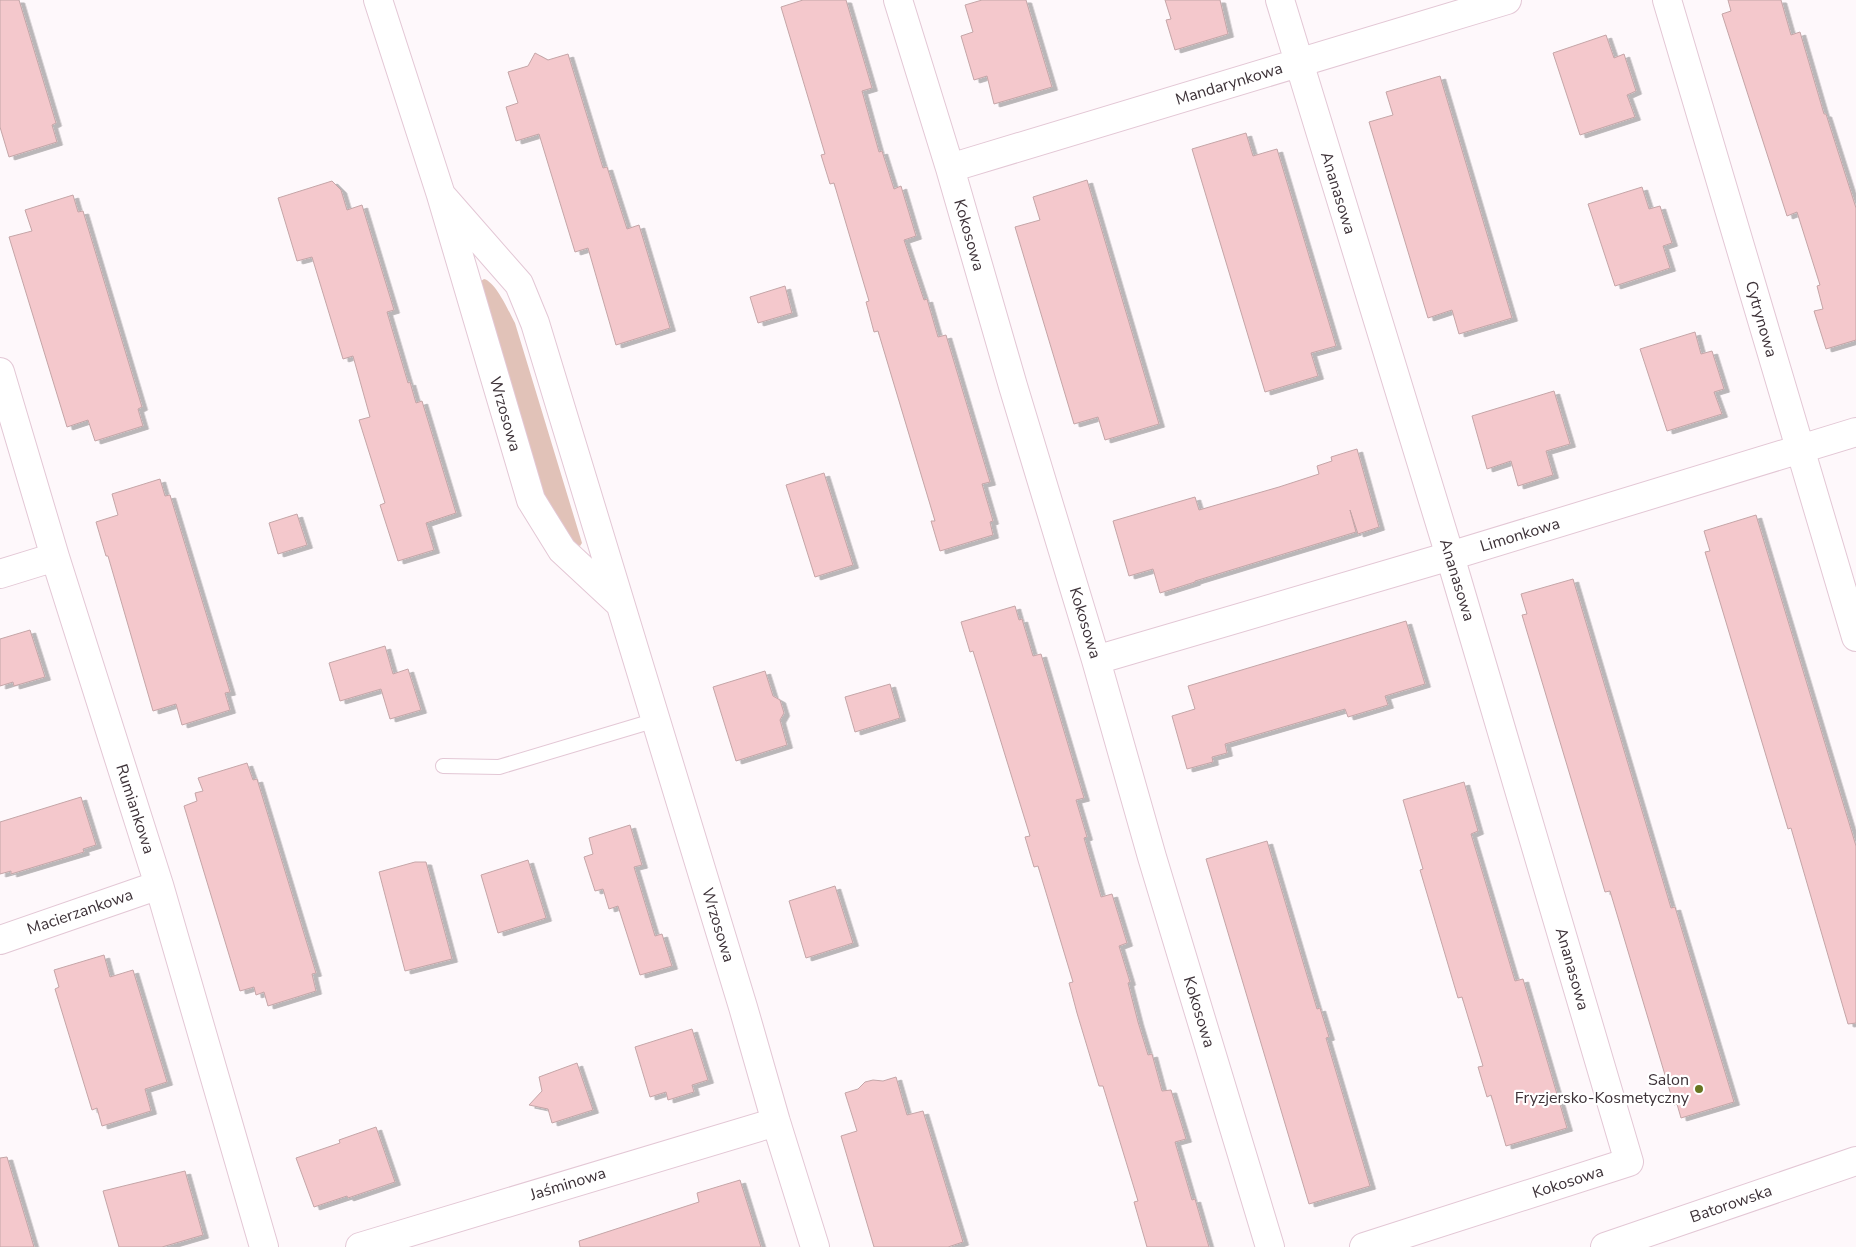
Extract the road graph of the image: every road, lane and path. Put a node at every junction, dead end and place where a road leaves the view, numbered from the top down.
1 (378, 0) edge
2 (898, 0) edge
3 (1280, 0) edge
4 (1508, 0) edge
5 (1667, 0) edge
6 (1298, 63) junction
7 (950, 168) junction
8 (441, 195) junction
9 (0, 372) edge
10 (1856, 432) edge
11 (1800, 450) junction
12 (1450, 556) junction
13 (55, 557) junction
14 (0, 574) edge
15 (620, 604) junction
16 (1856, 637) edge
17 (1096, 660) junction
18 (656, 720) junction
19 (443, 766) dead end
20 (159, 885) junction
21 (0, 940) edge
22 (776, 1122) junction
23 (1856, 1161) edge
24 (1629, 1162) joint
25 (264, 1247) edge
26 (360, 1247) edge
27 (815, 1247) edge
28 (1270, 1247) edge
29 (1364, 1247) edge
30 (1605, 1247) edge

1 - 8 street, Wrzosowa
2 - 7 street, Kokosowa
3 - 6 street, Ananasowa
4 - 6 street, Mandarynkowa
5 - 11 street, Cytrynowa
6 - 7 street, Mandarynkowa
6 - 12 street, Ananasowa
7 - 17 street, Kokosowa
8 - 15 street, Wrzosowa
8 - 15 street, Wrzosowa
9 - 13 street, Rumiankowa
10 - 11 street, Limonkowa
11 - 12 street, Limonkowa
11 - 16 street, Cytrynowa
12 - 17 street, Limonkowa
12 - 24 street, Ananasowa
13 - 14 street
13 - 20 street, Rumiankowa
15 - 18 street, Wrzosowa
17 - 28 street, Kokosowa
18 - 19 lane
18 - 22 street, Wrzosowa
20 - 21 street, Macierzankowa
20 - 25 street, Rumiankowa
22 - 26 street, Jaśminowa
22 - 27 street, Wrzosowa
23 - 30 street, Batorowska
24 - 29 street, Kokosowa

